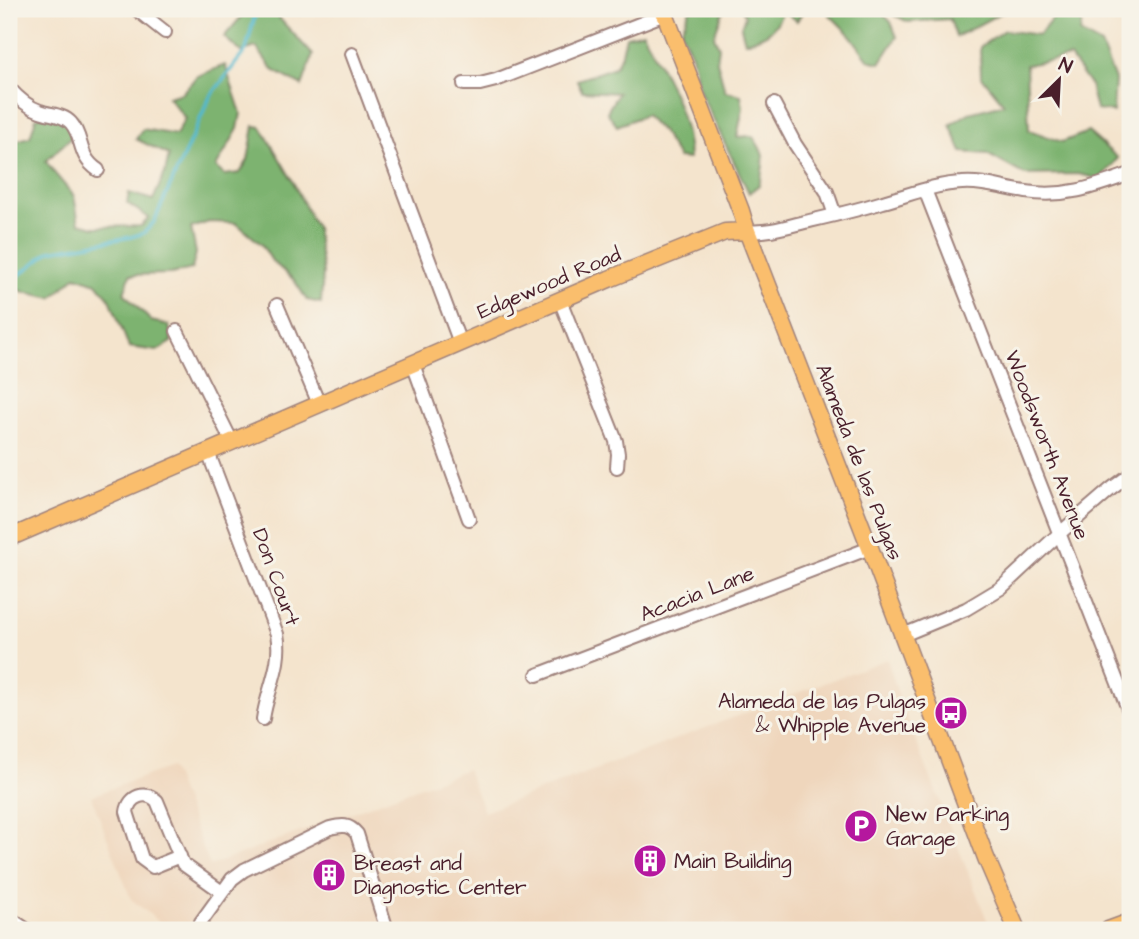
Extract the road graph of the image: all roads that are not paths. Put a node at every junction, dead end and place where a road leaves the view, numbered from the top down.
1 (136, 9) edge
2 (664, 11) edge
3 (165, 32) dead end
4 (352, 54) dead end
5 (464, 84) dead end
6 (9, 88) edge
7 (774, 104) dead end
8 (98, 170) dead end
9 (1130, 173) edge
10 (926, 190) junction
11 (835, 215) junction
12 (747, 231) junction
13 (560, 300) junction
14 (277, 305) dead end
15 (177, 331) dead end
16 (460, 343) junction
17 (413, 364) junction
18 (319, 404) junction
19 (232, 442) junction
20 (208, 452) junction
21 (617, 467) dead end
22 (1130, 475) edge
23 (469, 519) dead end
24 (1060, 533) junction
25 (9, 538) edge
26 (870, 548) junction
27 (903, 635) junction
28 (537, 675) dead end
29 (1130, 714) edge
30 (263, 719) dead end
31 (180, 856) junction
32 (222, 892) junction
33 (9, 918) edge
34 (1130, 922) edge
35 (198, 927) edge
36 (27, 930) edge
37 (387, 930) edge
38 (1017, 930) edge
39 (1108, 930) edge

1 - 3 street
2 - 5 street
2 - 12 main road, Alameda de las Pulgas
4 - 16 street
6 - 8 street
7 - 11 street
9 - 10 street, Edgewood Road
10 - 11 street, Edgewood Road
10 - 24 street, Woodsworth Avenue
11 - 12 street, Edgewood Road
12 - 13 main road, Edgewood Road
12 - 26 main road, Alameda de las Pulgas
13 - 16 main road, Edgewood Road
13 - 21 street
14 - 18 street
15 - 19 street
16 - 17 main road, Edgewood Road
17 - 18 main road, Edgewood Road
17 - 23 street
18 - 19 main road, Edgewood Road
19 - 20 main road, Edgewood Road
20 - 25 main road, Edgewood Road
20 - 30 street, Don Court
22 - 24 street
24 - 27 street
24 - 29 street, Woodsworth Avenue
26 - 27 main road, Alameda de las Pulgas
26 - 28 street, Acacia Lane
27 - 38 main road, Alameda de las Pulgas
31 - 31 street
31 - 32 street
32 - 35 street
32 - 37 street
33 - 36 street
34 - 39 main road

